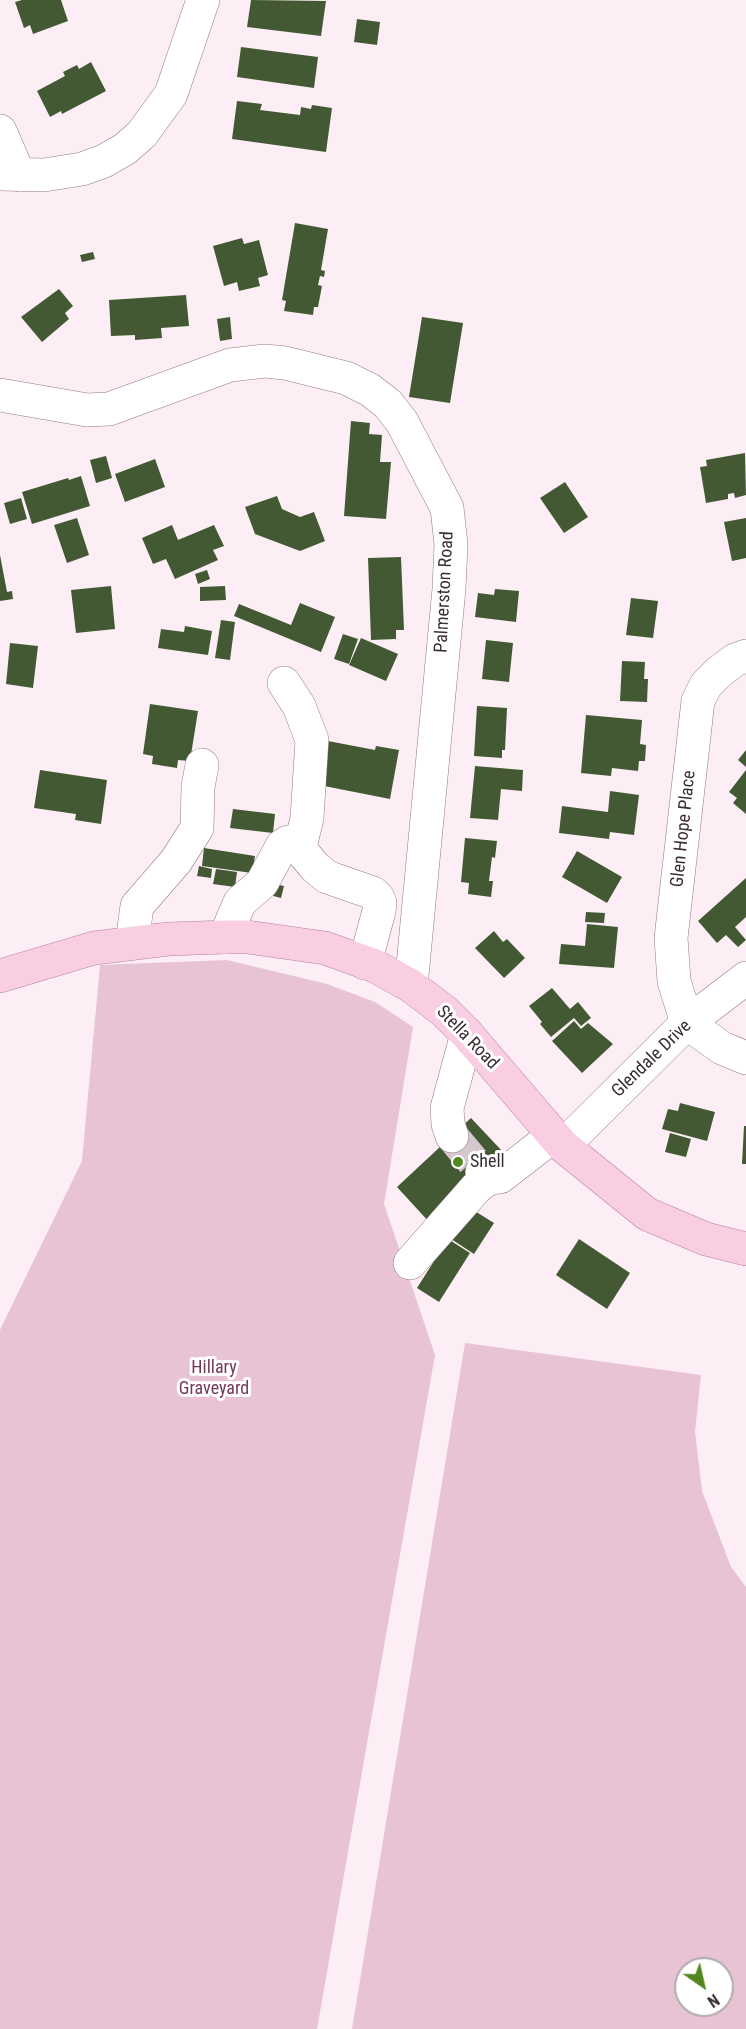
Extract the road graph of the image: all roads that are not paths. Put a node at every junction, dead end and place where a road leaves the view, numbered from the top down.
1 (203, 0) edge
2 (0, 131) edge
3 (9, 174) edge
4 (0, 395) edge
5 (746, 656) edge
6 (284, 683) dead end
7 (202, 765) dead end
8 (300, 847) junction
9 (225, 937) junction
10 (132, 944) junction
11 (365, 963) junction
12 (0, 976) edge
13 (746, 978) edge
14 (411, 986) junction
15 (687, 1023) junction
16 (467, 1034) junction
17 (746, 1058) edge
18 (452, 1136) tunnel mouth
19 (558, 1141) junction
20 (746, 1249) edge
21 (410, 1263) dead end

1 - 3 street
2 - 3 street
4 - 14 street, Palmerston Road
5 - 15 street, Glen Hope Place
6 - 8 street
7 - 10 street
8 - 9 street
8 - 11 street
9 - 10 main road, Stella Road
9 - 11 main road, Stella Road
10 - 12 main road, Stella Road
11 - 14 main road, Stella Road
13 - 15 street, Glendale Drive
14 - 16 main road, Stella Road
15 - 17 street
15 - 19 street, Glendale Drive
16 - 18 street
16 - 19 main road, Stella Road
19 - 20 main road, Stella Road
19 - 21 street, Glendale Drive

